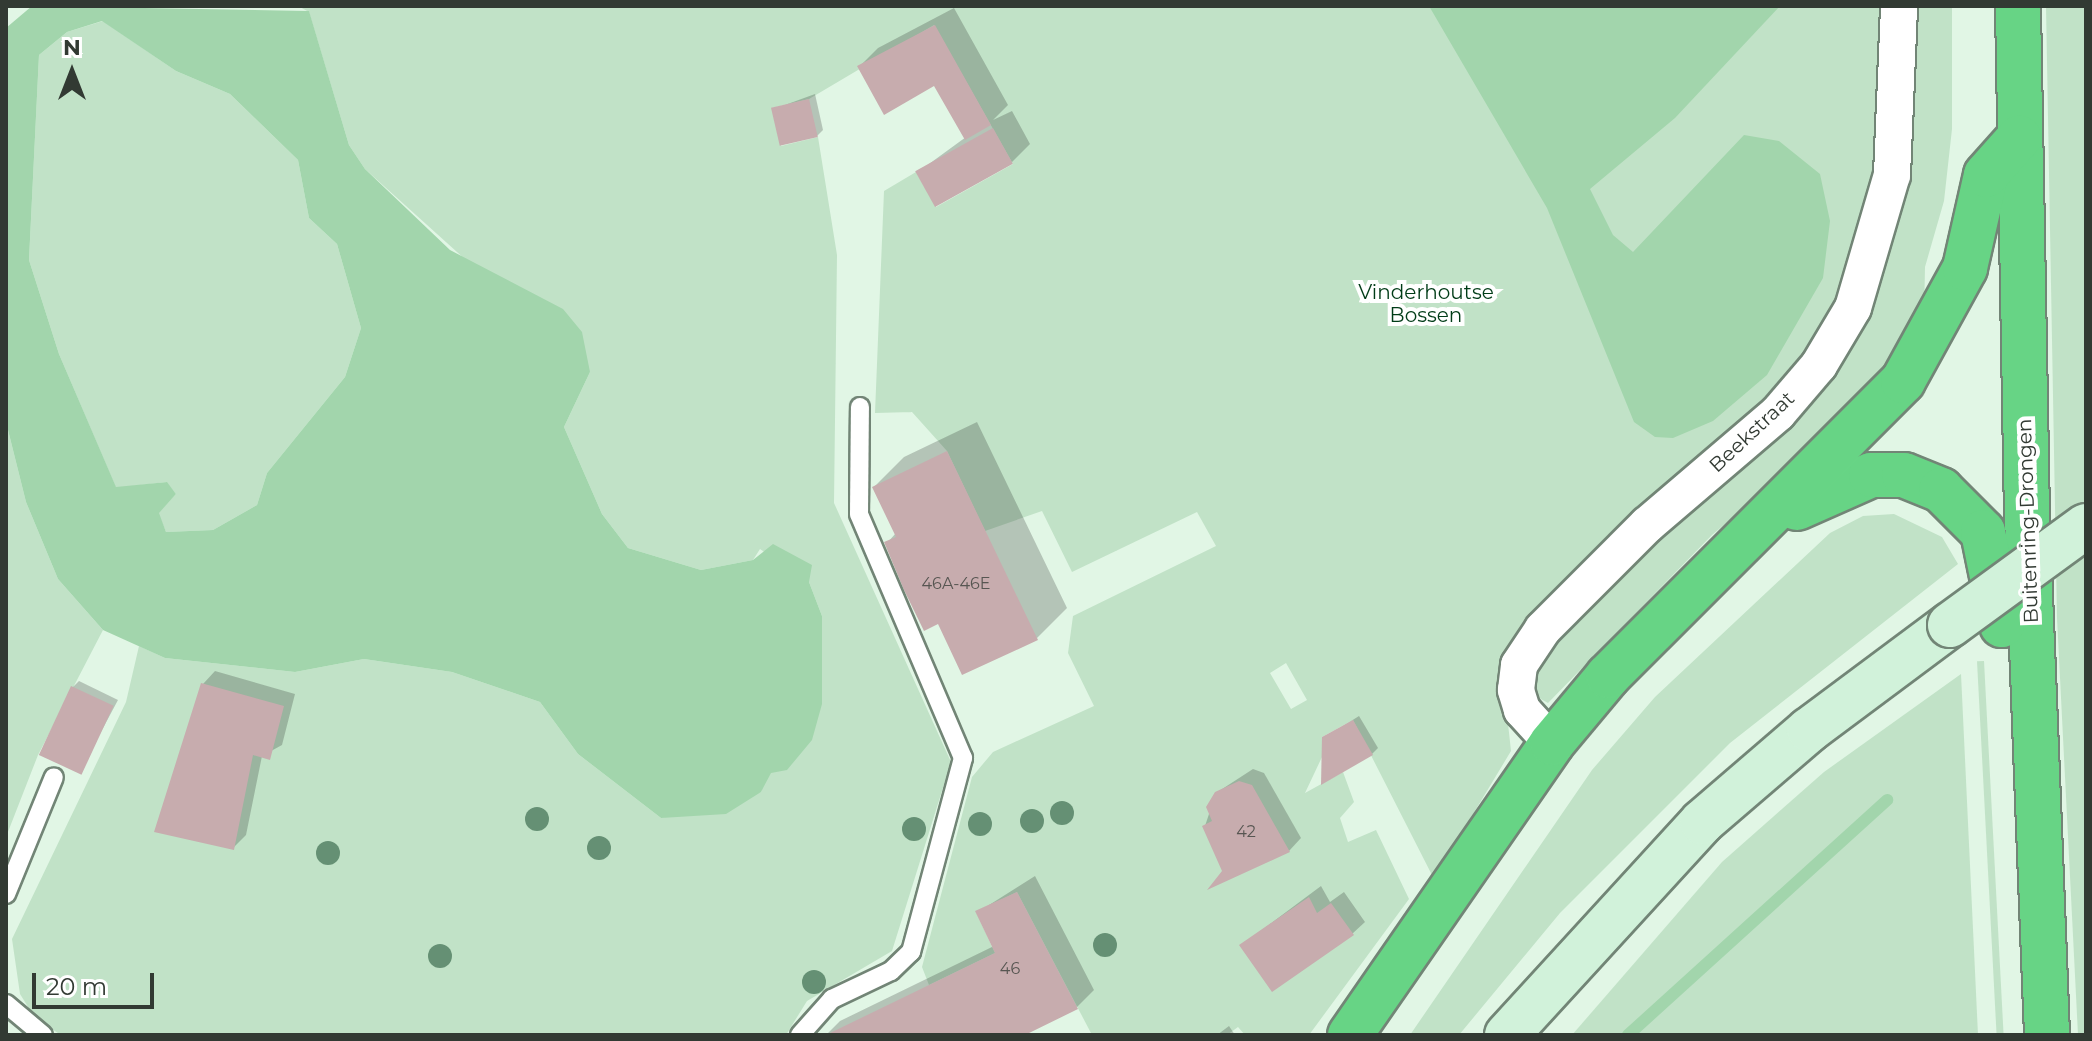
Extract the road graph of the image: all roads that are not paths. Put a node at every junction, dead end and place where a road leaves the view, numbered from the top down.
1 (1899, 6) edge
2 (2018, 6) edge
3 (2019, 138) junction
4 (860, 407) dead end
5 (2086, 526) edge
6 (1751, 535) junction
7 (2033, 693) junction
8 (1552, 743) junction
9 (54, 777) dead end
10 (6, 894) edge
11 (6, 1004) edge
12 (43, 1035) edge
13 (800, 1035) edge
14 (1350, 1035) edge
15 (1507, 1035) edge
16 (2047, 1035) edge

1 - 8 street, Beekstraat
2 - 3 highway, Buitenring-Drongen
3 - 6 highway
3 - 7 highway, Buitenring-Drongen
4 - 13 lane
5 - 15 street, bridge
6 - 7 highway
6 - 8 highway
7 - 16 highway, Buitenring-Drongen
8 - 14 highway
9 - 10 lane
11 - 12 lane

